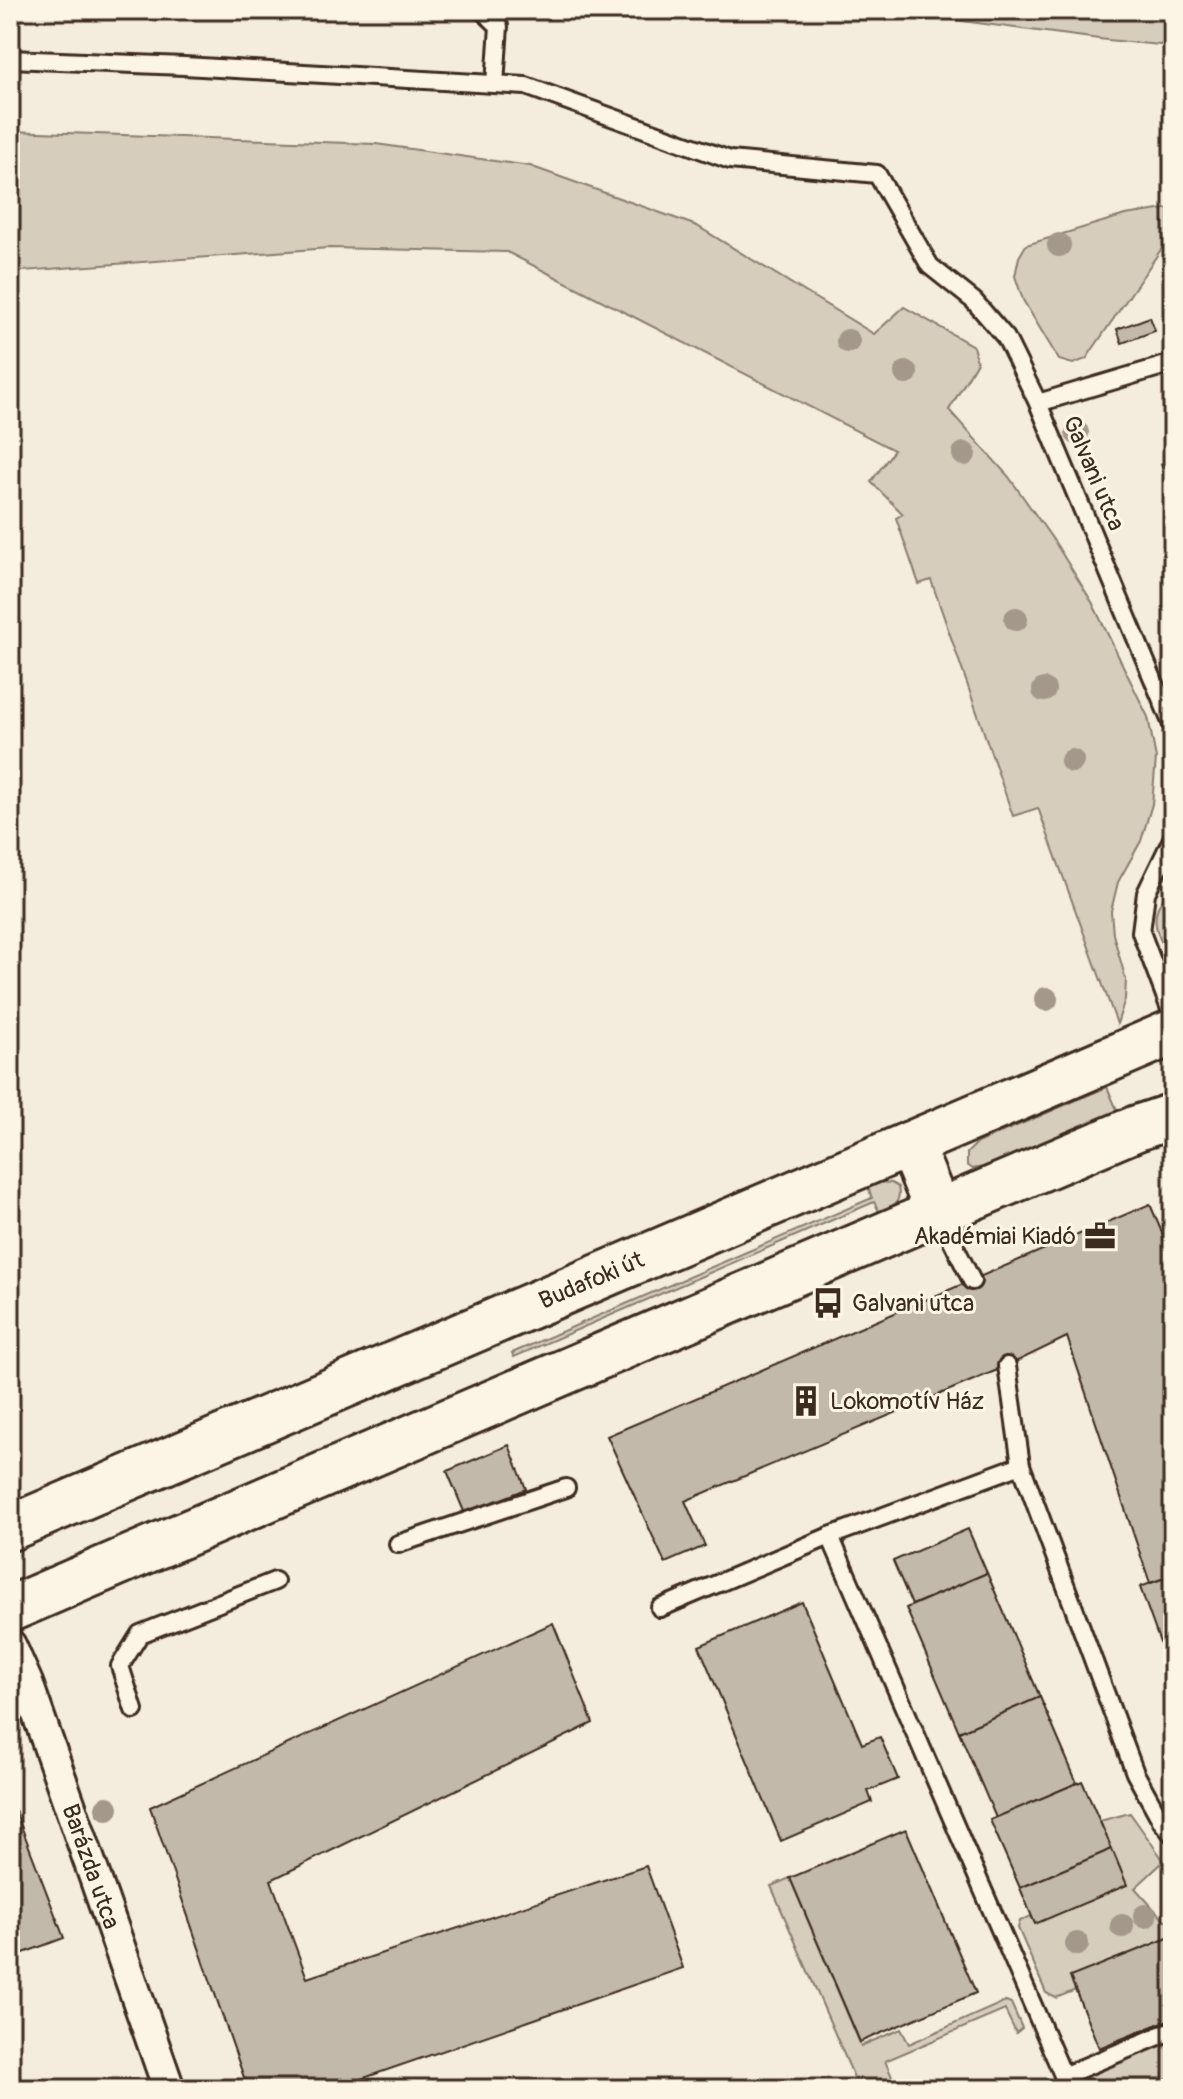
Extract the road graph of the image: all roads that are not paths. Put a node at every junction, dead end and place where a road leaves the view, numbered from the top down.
1 (482, 10) edge
2 (10, 59) edge
3 (495, 84) junction
4 (1173, 363) edge
5 (1038, 403) junction
6 (1173, 727) edge
7 (1173, 837) edge
8 (1166, 860) edge
9 (1173, 1017) edge
10 (1173, 1032) edge
11 (1173, 1116) edge
12 (910, 1144) junction
13 (938, 1212) junction
14 (972, 1281) dead end
15 (1007, 1366) dead end
16 (1021, 1465) junction
17 (566, 1488) dead end
18 (10, 1528) edge
19 (830, 1536) junction
20 (398, 1544) dead end
21 (275, 1581) dead end
22 (660, 1608) dead end
23 (10, 1609) edge
24 (10, 1645) edge
25 (134, 1710) dead end
26 (1173, 1835) edge
27 (1173, 2030) edge
28 (1066, 2082) edge
29 (169, 2089) edge

1 - 3 lane
2 - 3 lane
3 - 5 lane, Galvani utca
4 - 5 lane
5 - 6 lane, Galvani utca
7 - 8 lane
8 - 9 lane
10 - 12 main road, Budafoki út
11 - 13 main road
12 - 13 main road
12 - 18 main road, Budafoki út
13 - 14 lane
13 - 23 main road
15 - 16 lane
16 - 19 lane
16 - 26 lane
17 - 20 lane
19 - 22 lane
19 - 28 lane
21 - 25 lane
24 - 29 street, Barázda utca
27 - 28 lane

